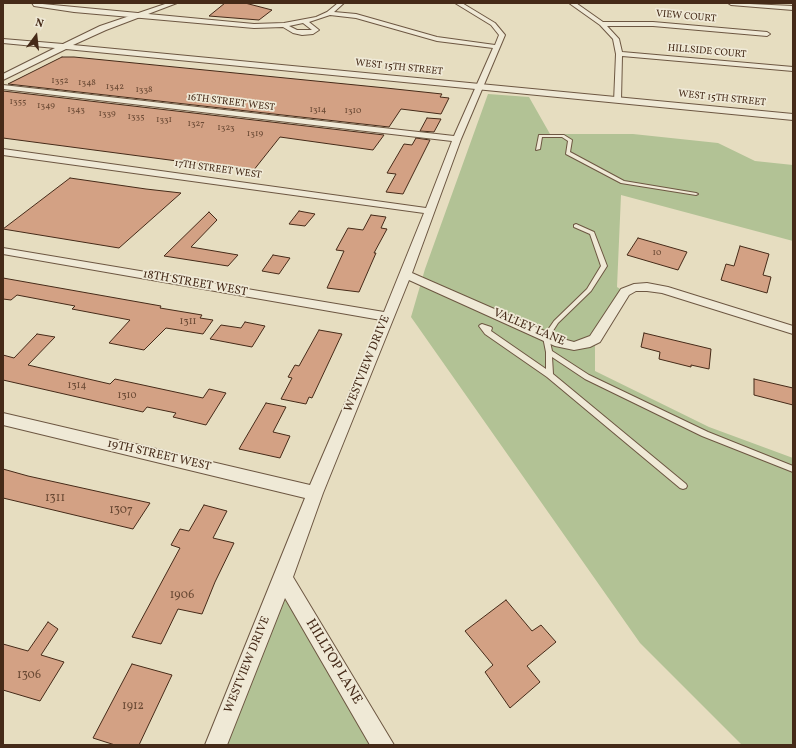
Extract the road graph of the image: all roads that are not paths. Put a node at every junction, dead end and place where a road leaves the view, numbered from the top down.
1 (174, 3) edge
2 (341, 3) edge
3 (458, 3) edge
4 (572, 3) edge
5 (731, 3) edge
6 (34, 4) dead end
7 (793, 8) edge
8 (329, 12) junction
9 (135, 16) junction
10 (304, 21) junction
11 (602, 24) junction
12 (284, 25) junction
13 (767, 34) dead end
14 (3, 41) edge
15 (64, 46) junction
16 (497, 47) junction
17 (619, 54) junction
18 (793, 69) edge
19 (3, 77) edge
20 (3, 87) edge
21 (479, 87) junction
22 (617, 100) junction
23 (793, 117) edge
24 (457, 139) junction
25 (538, 149) dead end
26 (3, 152) edge
27 (696, 194) dead end
28 (430, 211) junction
29 (576, 226) dead end
30 (3, 251) edge
31 (406, 274) junction
32 (387, 317) junction
33 (793, 330) edge
34 (487, 332) dead end
35 (546, 337) junction
36 (549, 352) junction
37 (549, 376) junction
38 (3, 419) edge
39 (793, 470) edge
40 (683, 486) dead end
41 (315, 493) junction
42 (283, 578) junction
43 (216, 745) edge
44 (382, 745) edge

1 - 9 street
2 - 8 street
3 - 16 street, WESTVIEW DRIVE
4 - 11 street
5 - 7 street
6 - 9 street
8 - 10 street
8 - 16 street
9 - 12 street
9 - 15 street
10 - 12 street
10 - 12 street
11 - 13 street, VIEW COURT
11 - 17 street
14 - 15 street, WEST 15TH STREET
15 - 19 street
15 - 21 street, WEST 15TH STREET
16 - 21 street, WESTVIEW DRIVE
17 - 18 street, HILLSIDE COURT
17 - 22 street
20 - 24 street, 16TH STREET WEST
21 - 22 street, WEST 15TH STREET
21 - 24 street, WESTVIEW DRIVE
22 - 23 street, WEST 15TH STREET
24 - 28 street, WESTVIEW DRIVE
25 - 27 lane
26 - 28 street, 17TH STREET WEST
28 - 31 street, WESTVIEW DRIVE
29 - 35 lane
30 - 32 street, 18TH STREET WEST
31 - 32 street, WESTVIEW DRIVE
31 - 35 street, VALLEY LANE
32 - 41 street, WESTVIEW DRIVE
33 - 35 street, VALLEY LANE
34 - 37 lane
35 - 36 lane
36 - 37 lane
36 - 39 lane
37 - 40 lane
38 - 41 street, 19TH STREET WEST
41 - 42 street, WESTVIEW DRIVE
42 - 43 street, WESTVIEW DRIVE
42 - 44 street, HILLTOP LANE

